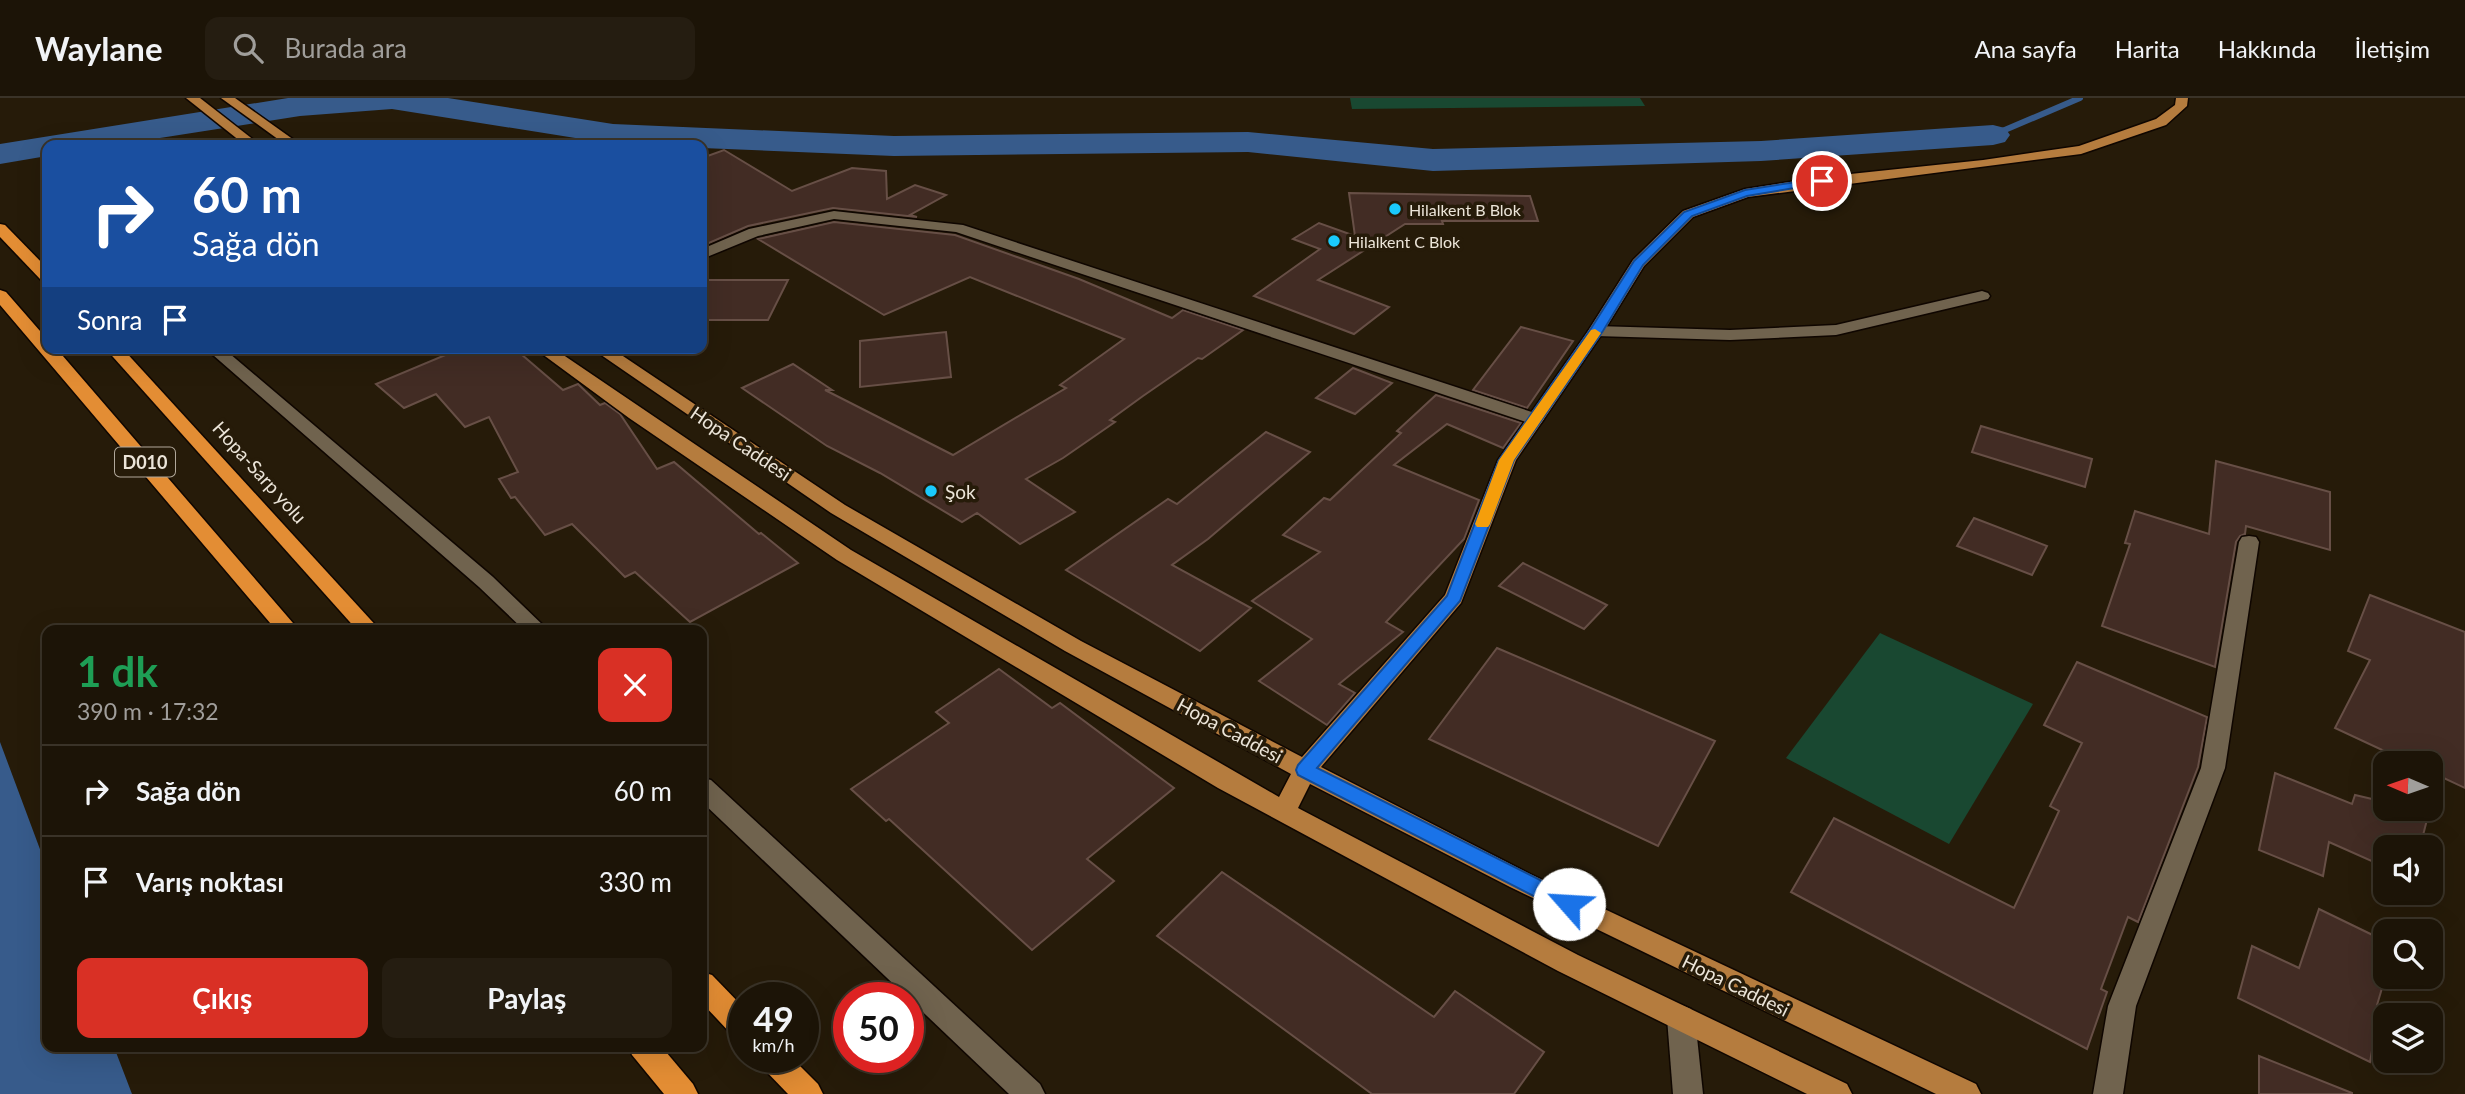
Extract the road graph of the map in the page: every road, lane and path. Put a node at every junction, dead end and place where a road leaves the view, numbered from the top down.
1 (192, 98) edge
2 (228, 98) edge
3 (2182, 98) edge
4 (246, 140) edge
5 (287, 140) edge
6 (0, 228) edge
7 (707, 252) edge
8 (42, 273) edge
9 (0, 295) edge
10 (1982, 296) dead end
11 (1596, 331) junction
12 (42, 343) edge
13 (51, 354) edge
14 (118, 354) edge
15 (220, 354) edge
16 (551, 354) edge
17 (608, 354) edge
18 (1535, 419) junction
19 (2249, 542) dead end
20 (284, 625) edge
21 (364, 625) edge
22 (532, 625) edge
23 (1305, 770) junction
24 (707, 792) edge
25 (1284, 812) junction
26 (707, 989) edge
27 (728, 1011) edge
28 (1681, 1018) junction
29 (647, 1052) edge
30 (787, 1073) edge
31 (682, 1094) edge
32 (808, 1094) edge
33 (1030, 1094) edge
34 (1688, 1094) edge
35 (1837, 1094) edge
36 (1966, 1094) edge
37 (2108, 1094) edge

1 - 4 main road
2 - 5 main road
3 - 11 main road
6 - 8 highway
7 - 18 street
9 - 12 highway, D010
10 - 11 street
11 - 18 main road
13 - 20 highway, D010
14 - 21 highway, Hopa-Sarp yolu
15 - 22 street
16 - 25 main road, Hopa Caddesi
17 - 23 main road, Hopa Caddesi
18 - 23 main road
19 - 37 street
23 - 25 main road
23 - 36 main road, Hopa Caddesi
24 - 33 street
25 - 28 main road, Hopa Caddesi
26 - 27 highway
28 - 34 street
28 - 35 main road, Hopa Caddesi
29 - 31 highway
30 - 32 highway

